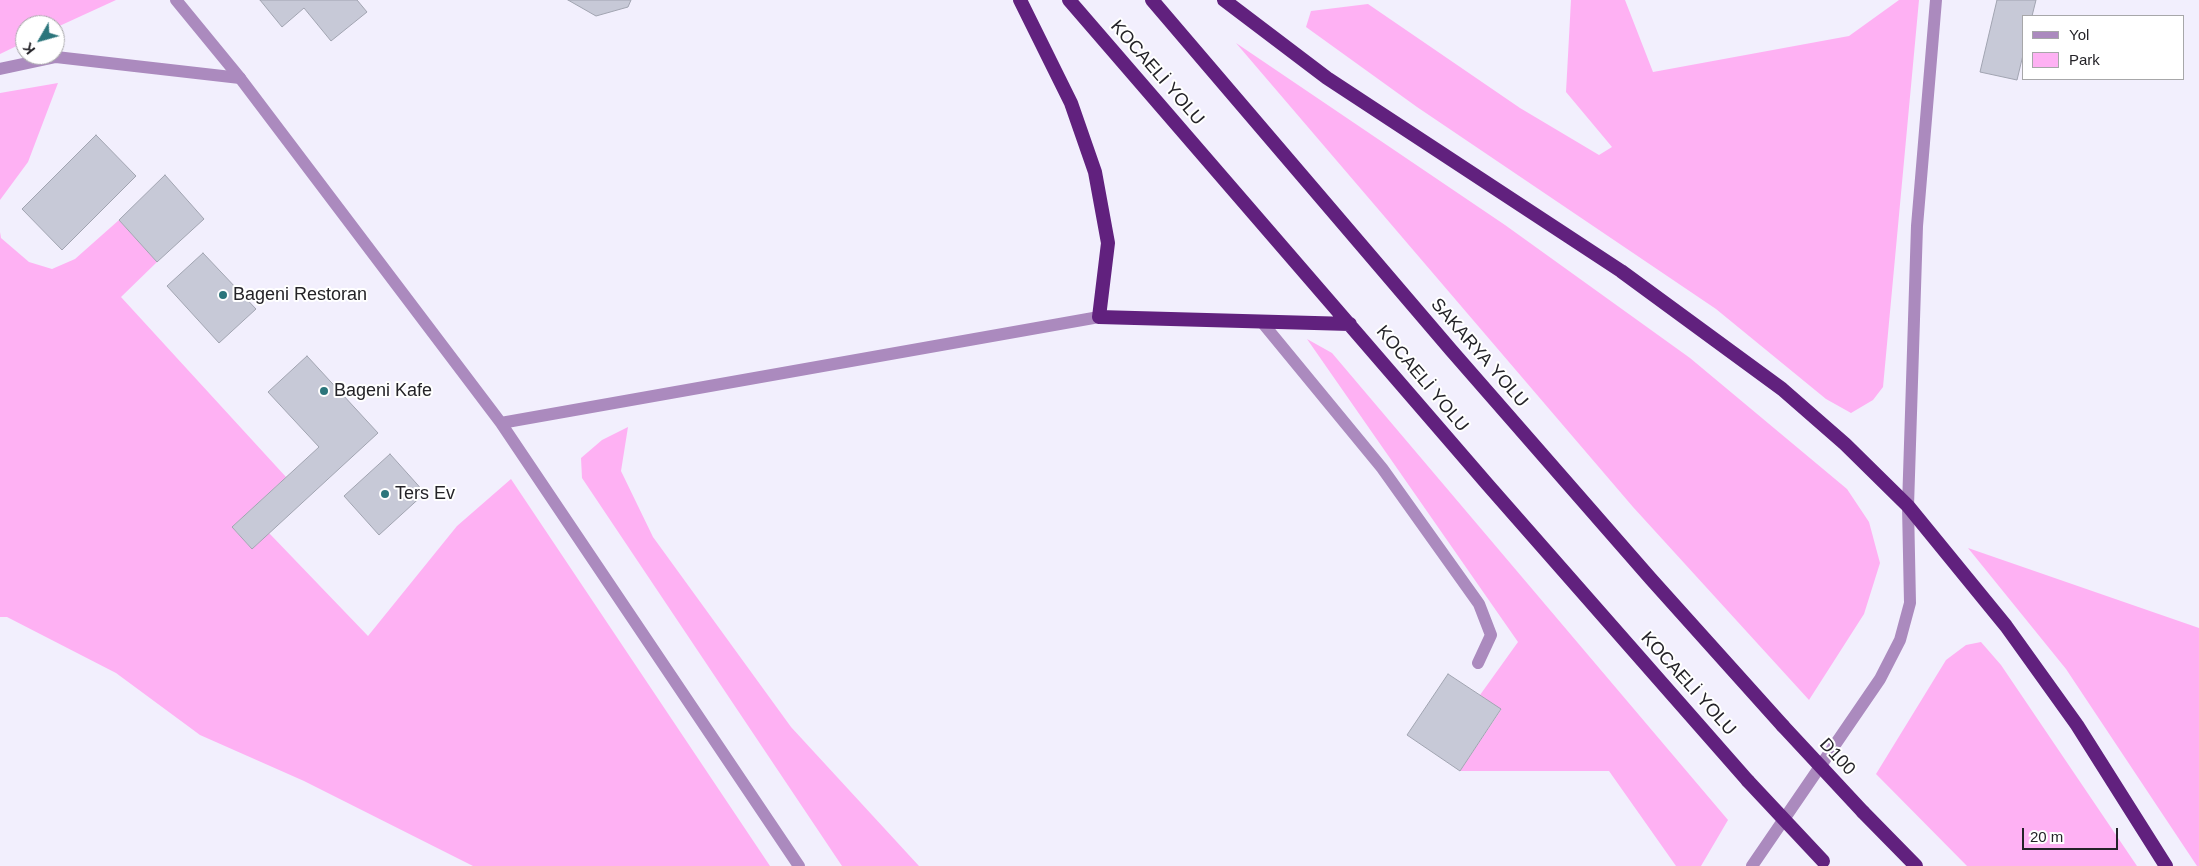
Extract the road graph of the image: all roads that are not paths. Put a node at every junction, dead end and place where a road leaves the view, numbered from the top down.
1 (176, 0) edge
2 (1020, 0) edge
3 (1069, 0) edge
4 (1152, 0) edge
5 (1224, 0) edge
6 (1936, 0) edge
7 (0, 69) edge
8 (240, 78) junction
9 (1099, 317) junction
10 (1260, 321) junction
11 (1350, 324) junction
12 (501, 423) junction
13 (1908, 506) junction
14 (1478, 663) dead end
15 (1783, 726) joint
16 (1825, 863) edge
17 (799, 866) edge
18 (1752, 866) edge
19 (1916, 866) edge
20 (2166, 866) edge

1 - 8 street
2 - 9 highway
3 - 11 highway, KOCAELİ YOLU
4 - 15 highway, SAKARYA YOLU / D100
5 - 13 highway
6 - 13 street
7 - 8 street
8 - 12 street
9 - 10 highway
9 - 12 street
10 - 11 highway
10 - 14 street
11 - 16 highway, KOCAELİ YOLU, bridge
12 - 17 street
13 - 18 street
13 - 20 highway
15 - 19 highway, D100 / D100, bridge

